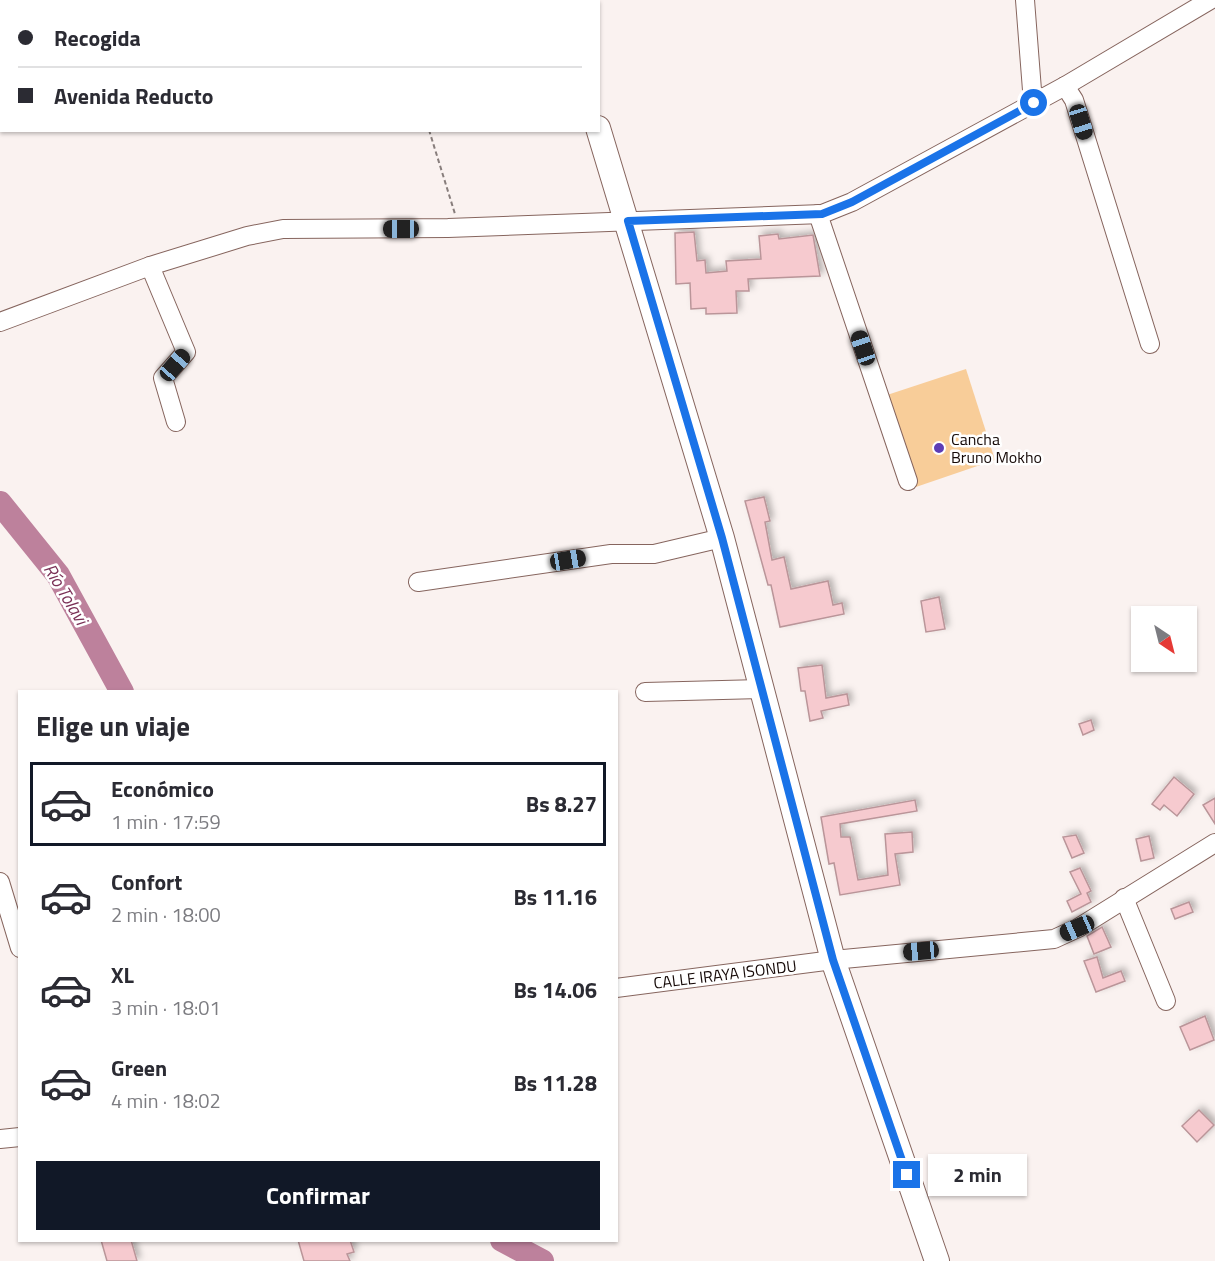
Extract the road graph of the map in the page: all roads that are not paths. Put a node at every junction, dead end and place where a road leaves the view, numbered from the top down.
1 (1025, 0) edge
2 (1210, 0) edge
3 (1065, 86) junction
4 (1034, 103) junction
5 (599, 132) edge
6 (818, 214) junction
7 (628, 221) junction
8 (150, 266) junction
9 (0, 322) edge
10 (1150, 344) dead end
11 (176, 422) dead end
12 (908, 481) dead end
13 (722, 538) junction
14 (418, 582) dead end
15 (761, 688) junction
16 (645, 692) dead end
17 (1215, 843) edge
18 (0, 882) edge
19 (1124, 898) junction
20 (18, 941) edge
21 (833, 960) junction
22 (618, 988) edge
23 (1166, 1001) dead end
24 (18, 1137) edge
25 (0, 1139) edge
26 (937, 1261) edge

1 - 4 street
2 - 3 street
3 - 4 street
3 - 10 street
4 - 6 street
5 - 7 main road
6 - 7 street
6 - 12 street
7 - 8 street
7 - 13 main road
8 - 9 street
8 - 11 street
13 - 14 street
13 - 15 main road
15 - 16 street
15 - 21 main road
17 - 19 street, CALLE IRAYA ISONDU
18 - 20 street
19 - 21 street, CALLE IRAYA ISONDU
19 - 23 street
21 - 22 street, CALLE IRAYA ISONDU
21 - 26 main road
24 - 25 street

